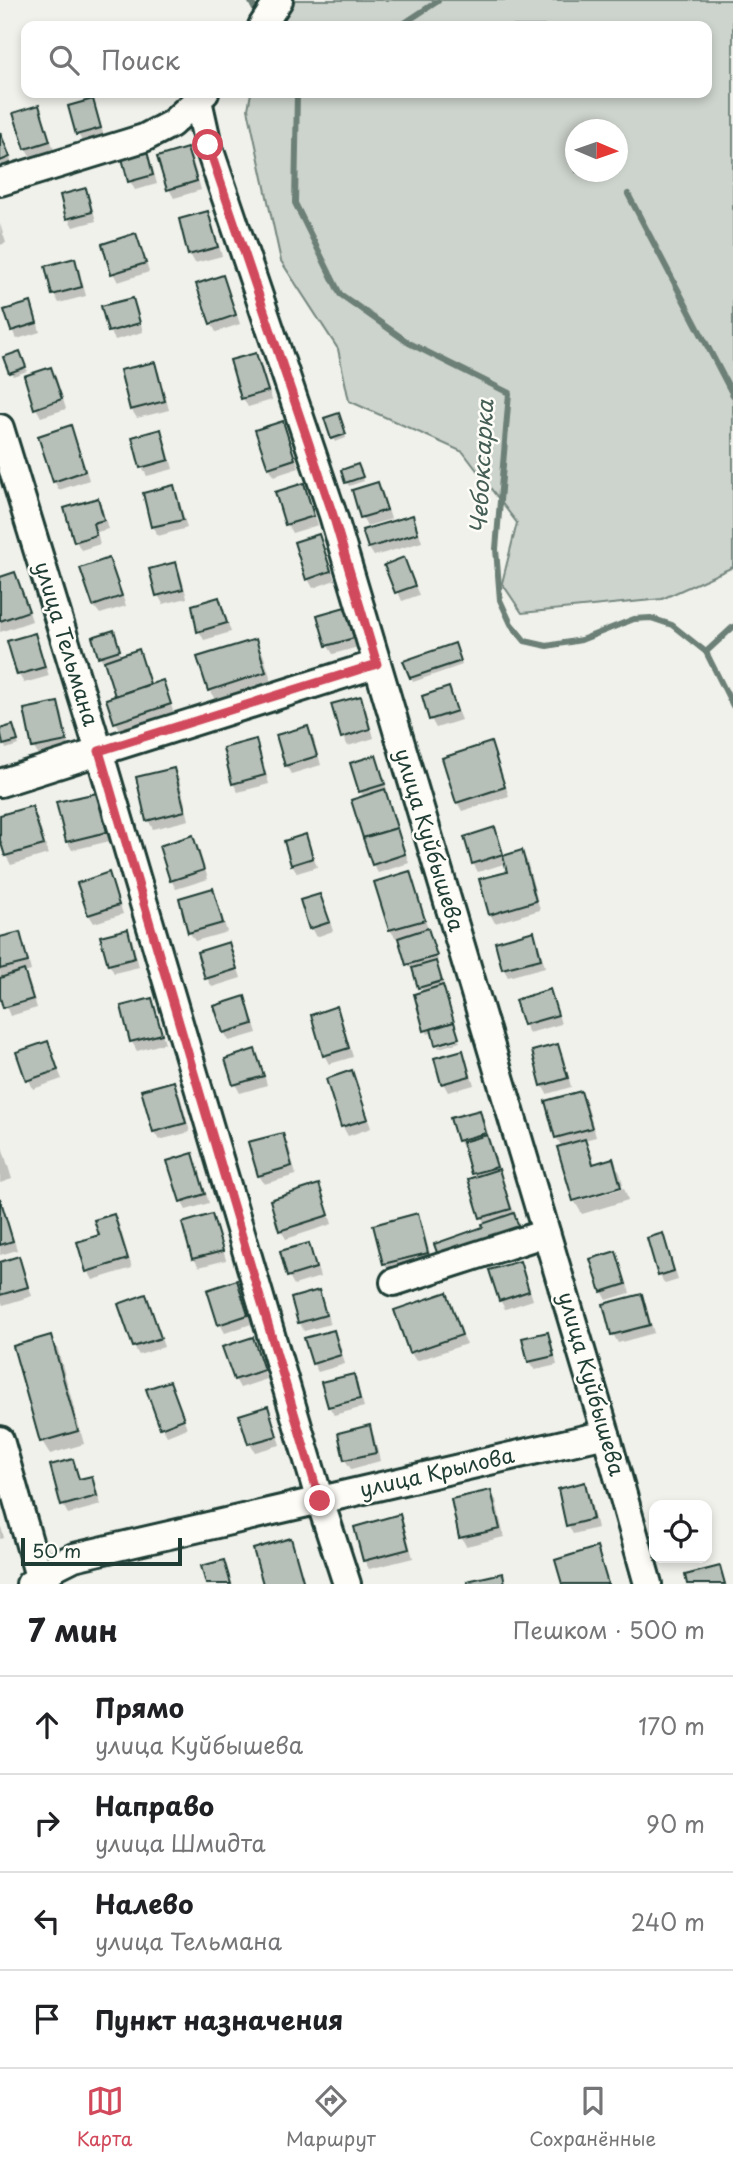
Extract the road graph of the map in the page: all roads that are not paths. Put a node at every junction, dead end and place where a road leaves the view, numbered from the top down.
1 (200, 98) edge
2 (202, 98) edge
3 (0, 182) edge
4 (0, 428) edge
5 (377, 664) junction
6 (99, 751) junction
7 (0, 783) edge
8 (546, 1233) junction
9 (394, 1282) dead end
10 (606, 1434) junction
11 (0, 1440) edge
12 (320, 1501) junction
13 (37, 1583) edge
14 (347, 1584) edge
15 (648, 1584) edge

1 - 3 street
2 - 5 street, улица Куйбышева
4 - 6 street, улица Тельмана
5 - 6 street
5 - 8 street, улица Куйбышева
6 - 7 street
6 - 12 street, улица Тельмана
8 - 9 street
8 - 10 street, улица Куйбышева
10 - 12 street, улица Крылова
10 - 15 street, улица Куйбышева
11 - 13 street
12 - 13 street, улица Крылова
12 - 14 street, улица Тельмана

